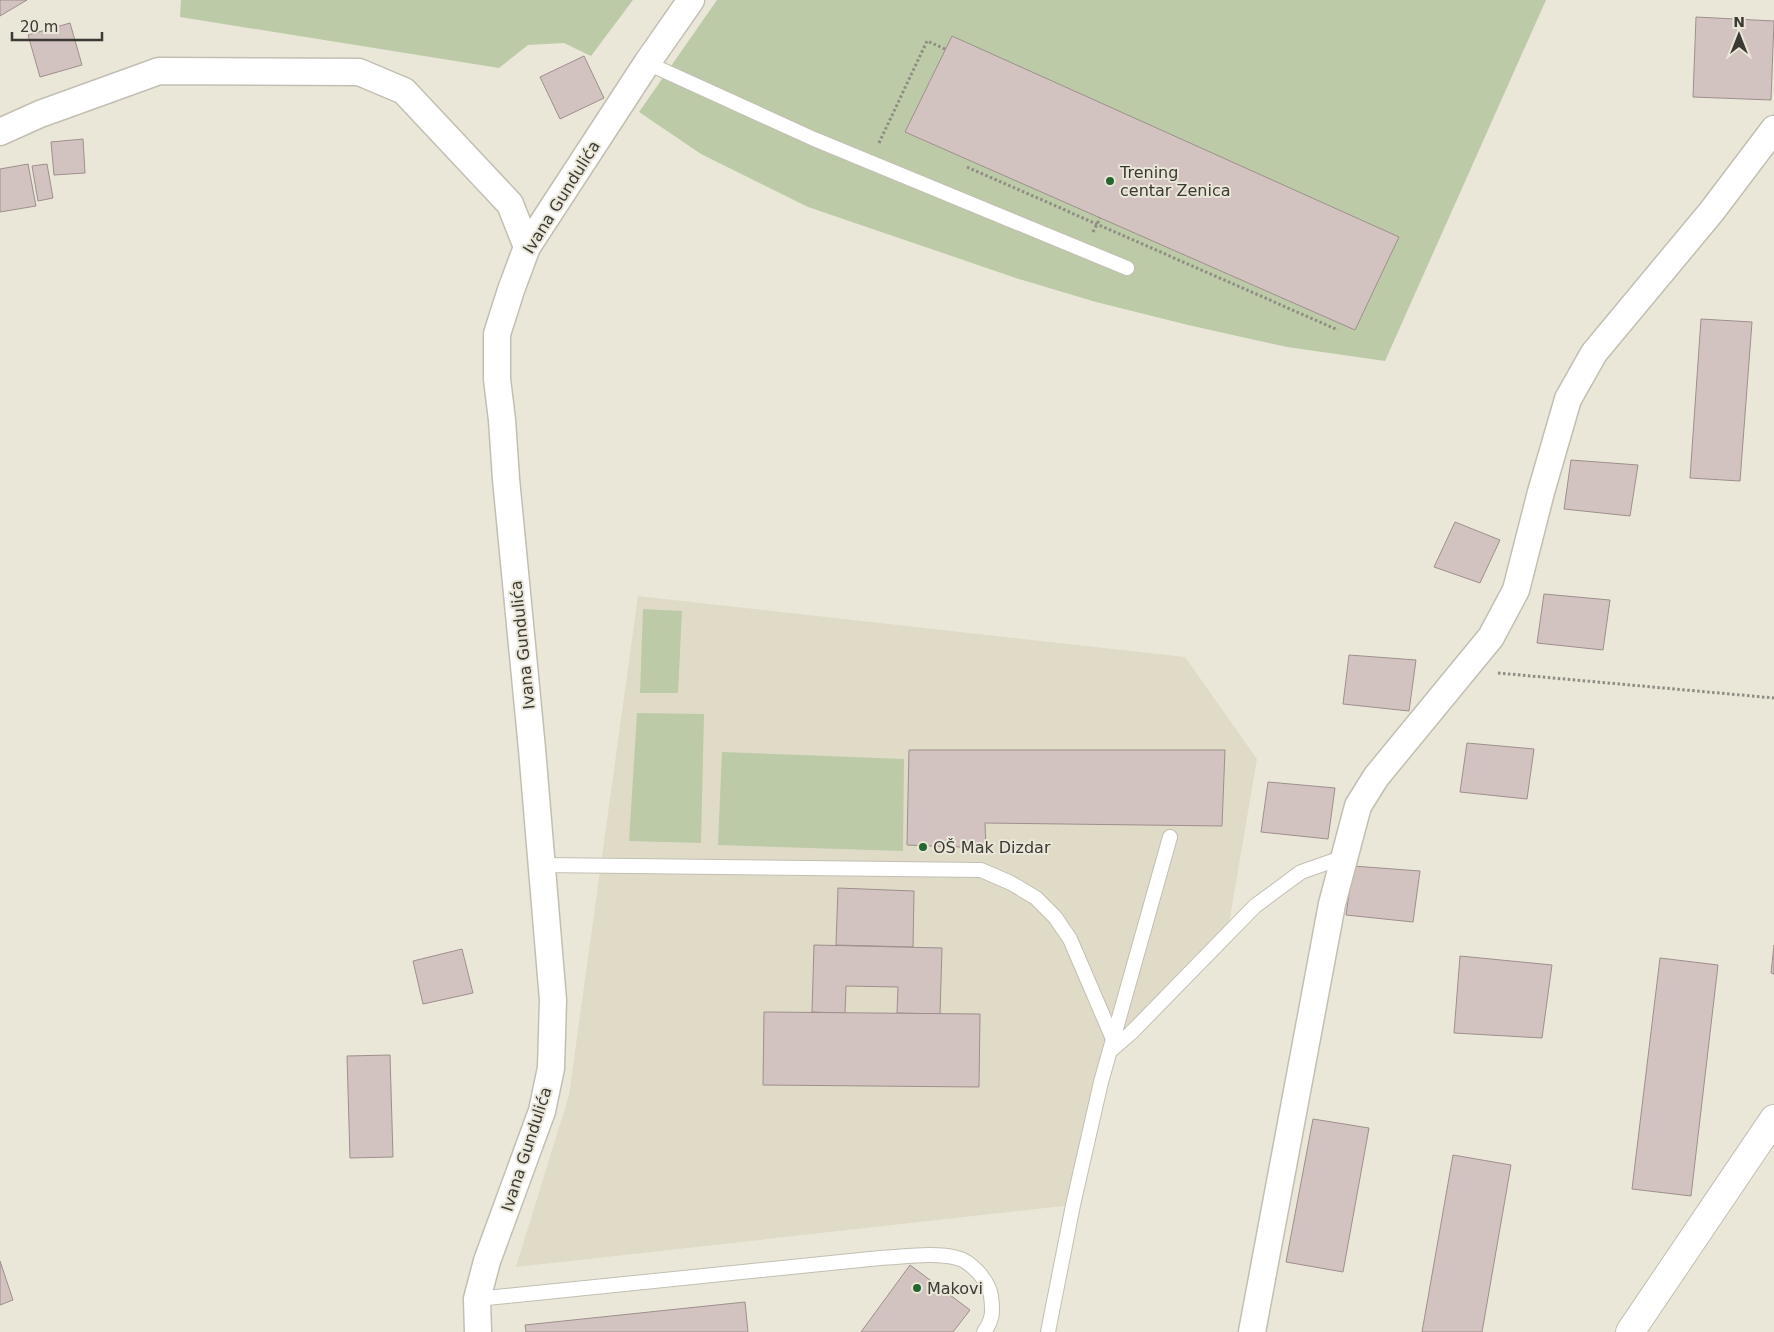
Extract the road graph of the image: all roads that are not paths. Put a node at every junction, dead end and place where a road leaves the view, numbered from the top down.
1 (691, 0) edge
2 (647, 63) junction
3 (1774, 128) edge
4 (0, 132) edge
5 (527, 247) junction
6 (1126, 268) dead end
7 (1170, 837) dead end
8 (1344, 857) junction
9 (542, 865) junction
10 (1111, 1045) junction
11 (1774, 1119) edge
12 (477, 1299) junction
13 (478, 1332) edge
14 (984, 1332) edge
15 (1048, 1332) edge
16 (1252, 1332) edge
17 (1630, 1332) edge

1 - 2 street, Ivana Gundulića
2 - 5 street, Ivana Gundulića
2 - 6 lane
3 - 8 street
4 - 5 street
5 - 9 street, Ivana Gundulića
7 - 10 lane
8 - 10 lane
8 - 16 street
9 - 10 lane
9 - 12 street, Ivana Gundulića
10 - 15 lane
11 - 17 main road
12 - 13 street, Ivana Gundulića
12 - 14 lane

